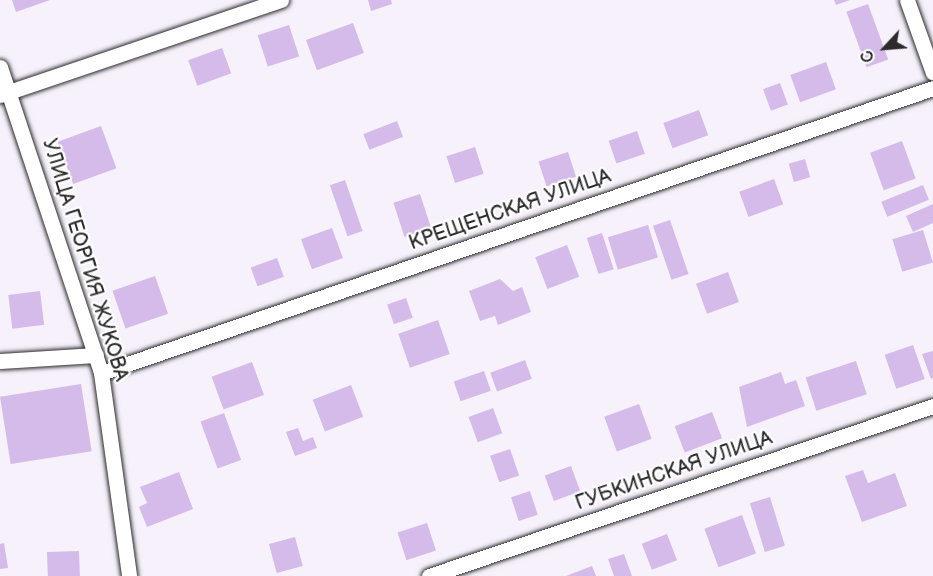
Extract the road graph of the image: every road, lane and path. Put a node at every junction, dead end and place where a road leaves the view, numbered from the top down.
1 (281, 0) edge
2 (907, 0) edge
3 (0, 67) edge
4 (933, 73) edge
5 (933, 88) edge
6 (4, 93) edge
7 (96, 355) junction
8 (0, 361) edge
9 (101, 373) junction
10 (933, 406) edge
11 (129, 576) edge
12 (429, 576) edge

1 - 6 street
2 - 4 street
3 - 6 street, УЛИЦА ГЕОРГИЯ ЖУКОВА
5 - 9 street, КРЕЩЕНСКАЯ УЛИЦА
6 - 7 street, УЛИЦА ГЕОРГИЯ ЖУКОВА
7 - 8 street
7 - 9 street, УЛИЦА ГЕОРГИЯ ЖУКОВА
9 - 11 street, УЛИЦА ГЕОРГИЯ ЖУКОВА
10 - 12 street, ГУБКИНСКАЯ УЛИЦА

